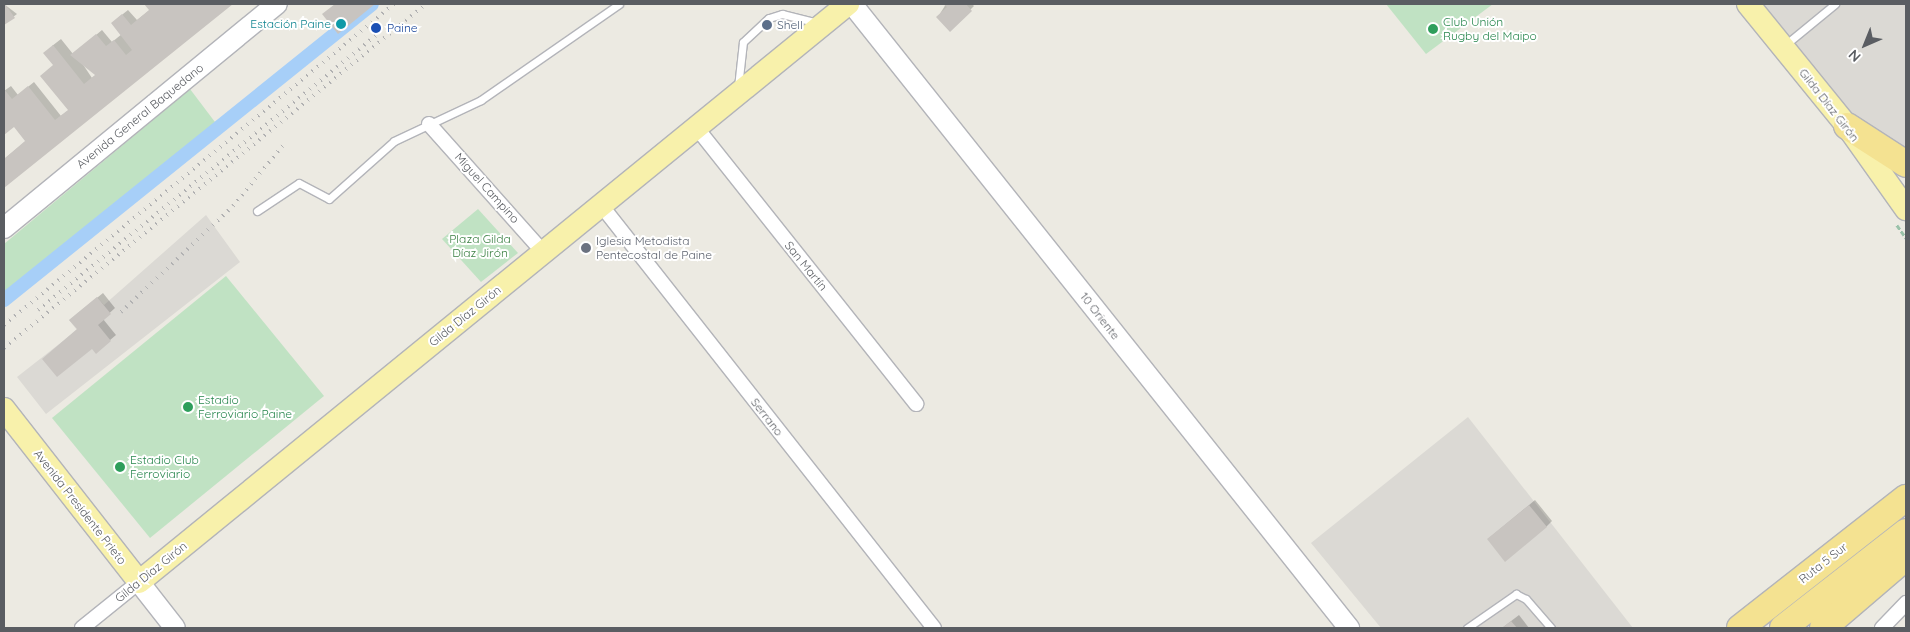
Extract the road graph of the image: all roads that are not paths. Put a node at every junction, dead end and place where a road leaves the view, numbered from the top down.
1 (259, 4) edge
2 (277, 4) edge
3 (619, 4) edge
4 (848, 4) edge
5 (852, 4) edge
6 (1748, 4) edge
7 (1835, 4) edge
8 (822, 25) junction
9 (1782, 46) junction
10 (737, 94) junction
11 (430, 124) junction
12 (1847, 126) junction
13 (696, 127) junction
14 (1906, 164) edge
15 (601, 205) junction
16 (1906, 209) edge
17 (257, 211) dead end
18 (4, 214) edge
19 (4, 228) edge
20 (543, 252) junction
21 (916, 404) dead end
22 (4, 409) edge
23 (1906, 477) edge
24 (1906, 498) edge
25 (1906, 532) edge
26 (1859, 535) junction
27 (1906, 557) edge
28 (139, 582) junction
29 (1906, 603) edge
30 (82, 628) edge
31 (176, 628) edge
32 (934, 628) edge
33 (1349, 628) edge
34 (1467, 628) edge
35 (1551, 628) edge
36 (1740, 628) edge
37 (1783, 628) edge
38 (1823, 628) edge
39 (1882, 628) edge

1 - 18 street, Avenida General Baquedano
2 - 19 street, Avenida General Baquedano
3 - 11 lane
4 - 8 main road, Gilda Díaz Girón
5 - 33 street, 10 Oriente
6 - 9 main road, Gilda Díaz Girón
7 - 9 lane
8 - 10 main road, Gilda Díaz Girón
8 - 10 lane
9 - 12 main road, Gilda Díaz Girón
10 - 13 main road, Gilda Díaz Girón
11 - 17 lane
11 - 20 street, Miguel Campino
12 - 14 highway
12 - 16 main road, Gilda Díaz Girón
13 - 15 main road, Gilda Díaz Girón
13 - 21 street, San Martín
15 - 20 main road, Gilda Díaz Girón
15 - 32 street, Serrano
20 - 28 main road, Gilda Díaz Girón
22 - 28 main road, Avenida Presidente Prieto
23 - 26 highway
24 - 26 highway, Ruta 5 Sur
25 - 37 highway
26 - 36 highway, Ruta 5 Sur
27 - 38 highway
28 - 30 street, Gilda Díaz Girón
28 - 31 street, Avenida Presidente Prieto
29 - 39 street
34 - 35 lane

